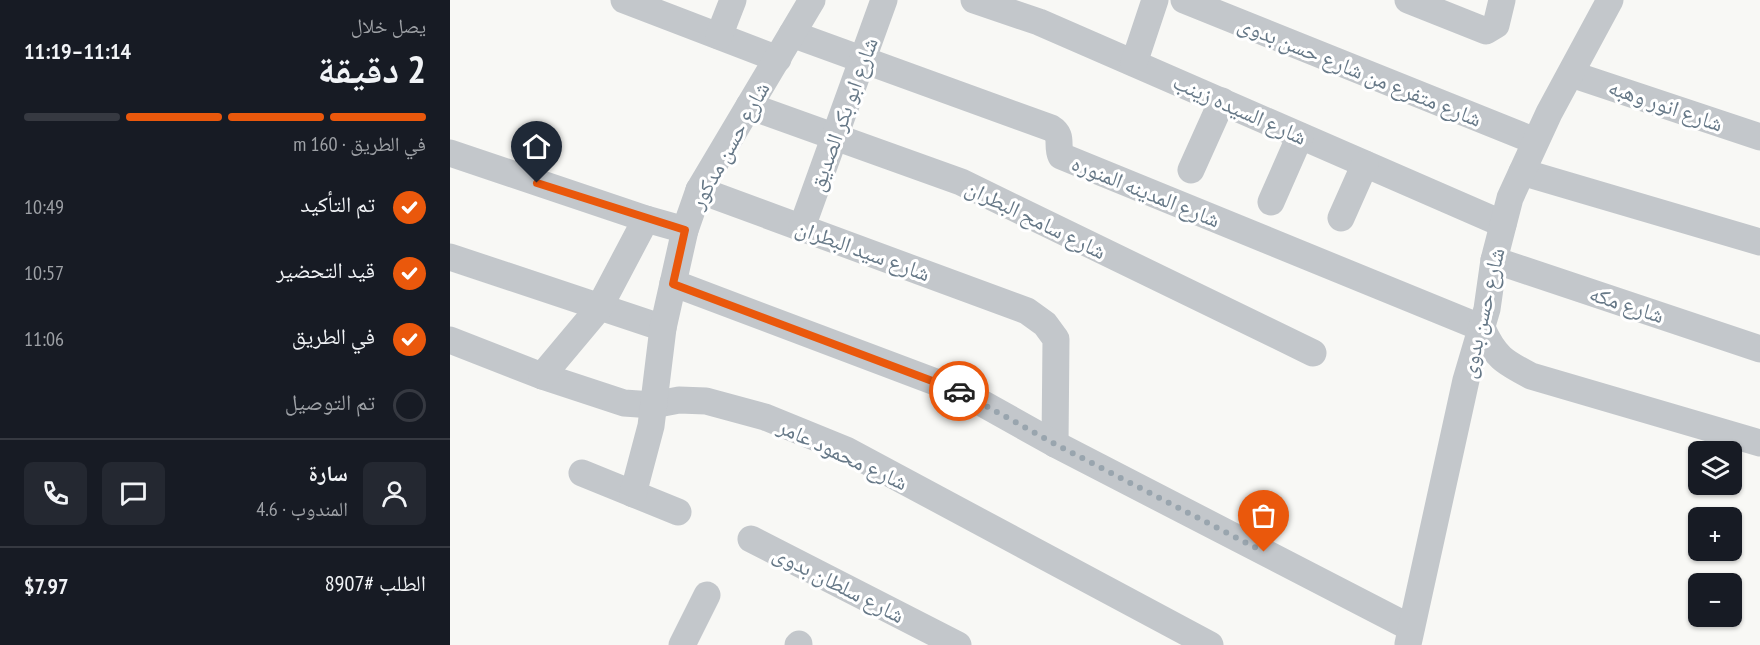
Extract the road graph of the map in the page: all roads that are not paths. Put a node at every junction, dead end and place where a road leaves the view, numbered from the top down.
1 (624, 0) edge
2 (733, 0) edge
3 (813, 0) edge
4 (884, 0) edge
5 (974, 0) edge
6 (1155, 0) edge
7 (1184, 0) edge
8 (1408, 0) edge
9 (1610, 0) edge
10 (1500, 9) edge
11 (1043, 11) edge
12 (792, 34) junction
13 (719, 36) junction
14 (778, 59) junction
15 (863, 60) junction
16 (1134, 63) junction
17 (1571, 74) junction
18 (1222, 101) junction
19 (749, 106) junction
20 (835, 136) junction
21 (1300, 136) junction
22 (1760, 137) edge
23 (1535, 141) junction
24 (450, 153) edge
25 (1365, 164) junction
26 (1191, 170) dead end
27 (1522, 172) junction
28 (699, 190) junction
29 (1271, 202) dead end
30 (1341, 218) dead end
31 (646, 219) junction
32 (1503, 225) junction
33 (802, 227) junction
34 (685, 230) junction
35 (1760, 243) edge
36 (450, 257) edge
37 (1494, 260) junction
38 (673, 284) junction
39 (599, 308) junction
40 (663, 328) junction
41 (1482, 328) junction
42 (450, 340) edge
43 (1760, 349) edge
44 (1313, 353) dead end
45 (542, 376) junction
46 (653, 405) junction
47 (1760, 443) edge
48 (1055, 444) junction
49 (582, 473) dead end
50 (633, 494) junction
51 (678, 512) dead end
52 (751, 539) dead end
53 (707, 595) dead end
54 (1409, 637) edge
55 (682, 645) edge
56 (958, 645) edge
57 (1210, 645) edge

1 - 13 street
2 - 13 street
3 - 12 street, شارع حسن مدكور
4 - 15 street, شارع ابو بكر الصديق
5 - 11 street, شارع السيده زينب
6 - 16 street
7 - 23 street, شارع متفرع من شارع حسن بدوى
8 - 10 street
9 - 17 street, شارع حسن بدوى
11 - 16 street, شارع السيده زينب
12 - 14 street, شارع حسن مدكور
12 - 15 street, شارع المدينه المنوره
13 - 14 street
14 - 19 street, شارع حسن مدكور
15 - 20 street, شارع ابو بكر الصديق
15 - 41 street, شارع المدينه المنوره
16 - 18 street, شارع السيده زينب
17 - 22 street, شارع انور وهبه
17 - 23 street, شارع حسن بدوى
18 - 21 street, شارع السيده زينب
18 - 26 street
19 - 20 street, شارع سامح البطران
19 - 28 street, شارع حسن مدكور
20 - 33 street, شارع ابو بكر الصديق
20 - 44 street, شارع سامح البطران
21 - 25 street, شارع السيده زينب
21 - 29 street
23 - 27 street, شارع حسن بدوى
24 - 31 street
25 - 30 street
25 - 32 street, شارع السيده زينب
27 - 32 street, شارع حسن بدوى
27 - 35 street
28 - 33 street, شارع سيد البطران
28 - 34 street, شارع حسن مدكور
31 - 34 street
31 - 39 street
32 - 37 street, شارع حسن بدوى
33 - 48 street, شارع سيد البطران
34 - 38 street, شارع حسن مدكور
36 - 39 street
37 - 41 street, شارع حسن بدوى
37 - 43 street, شارع مكه
38 - 40 street, شارع حسن مدكور
38 - 48 street
39 - 40 street
39 - 45 street
40 - 46 street, شارع حسن مدكور
41 - 47 street
41 - 54 street, شارع حسن بدوى
42 - 45 street, شارع محمود عامر
45 - 46 street, شارع محمود عامر
46 - 50 street, شارع حسن مدكور
46 - 57 street, شارع محمود عامر
48 - 54 street
49 - 50 street
50 - 51 street
52 - 56 street, شارع سلطان بدوى
53 - 55 street

